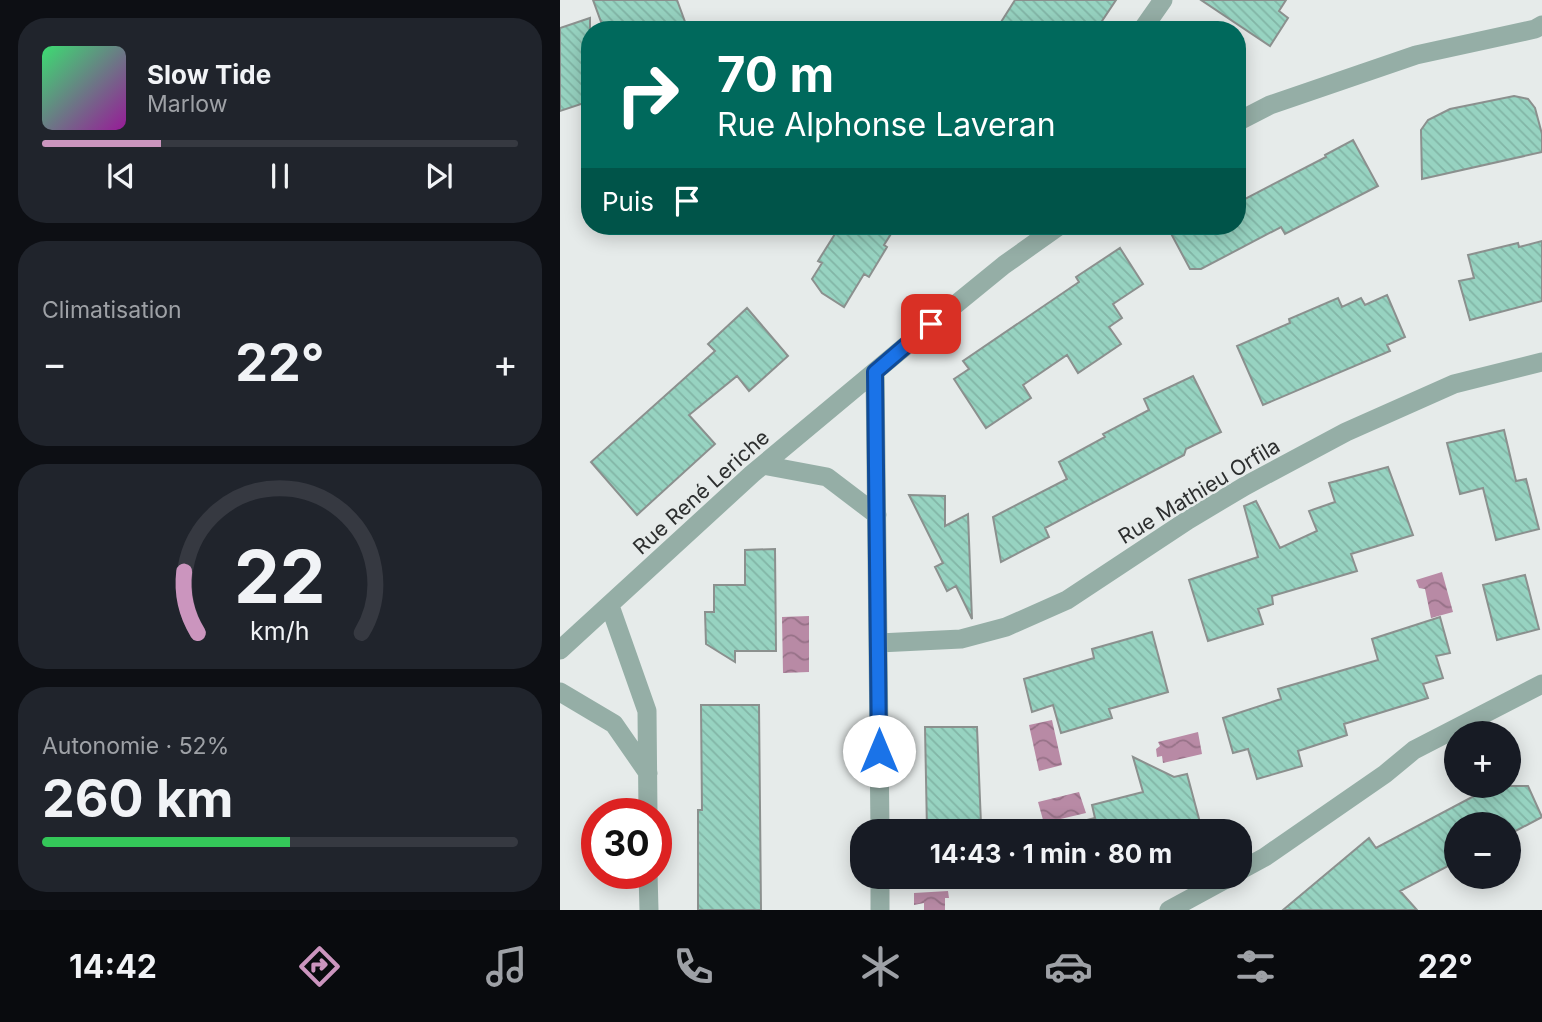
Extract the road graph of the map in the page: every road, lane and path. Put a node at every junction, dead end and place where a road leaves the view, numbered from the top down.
1 (1163, 0) edge
2 (1148, 21) edge
3 (1542, 25) edge
4 (1246, 117) edge
5 (1046, 235) edge
6 (1542, 362) edge
7 (875, 372) junction
8 (763, 465) junction
9 (877, 515) junction
10 (610, 606) junction
11 (879, 643) junction
12 (560, 650) edge
13 (1542, 684) edge
14 (560, 692) edge
15 (648, 773) junction
16 (648, 798) edge
17 (880, 819) edge
18 (1252, 863) edge
19 (648, 889) edge
20 (880, 889) edge
21 (1208, 889) edge
22 (649, 910) edge
23 (880, 910) edge
24 (1169, 910) edge

1 - 2 street
3 - 4 street
5 - 7 street, Rue René Leriche
6 - 11 street, Rue Mathieu Orfila
7 - 8 street, Rue René Leriche
7 - 9 street
8 - 9 street
8 - 10 street, Rue René Leriche
9 - 11 street
10 - 12 street, Rue René Leriche
10 - 15 street
11 - 17 street
13 - 18 street
14 - 15 street
15 - 16 street
19 - 22 street
20 - 23 street
21 - 24 street

